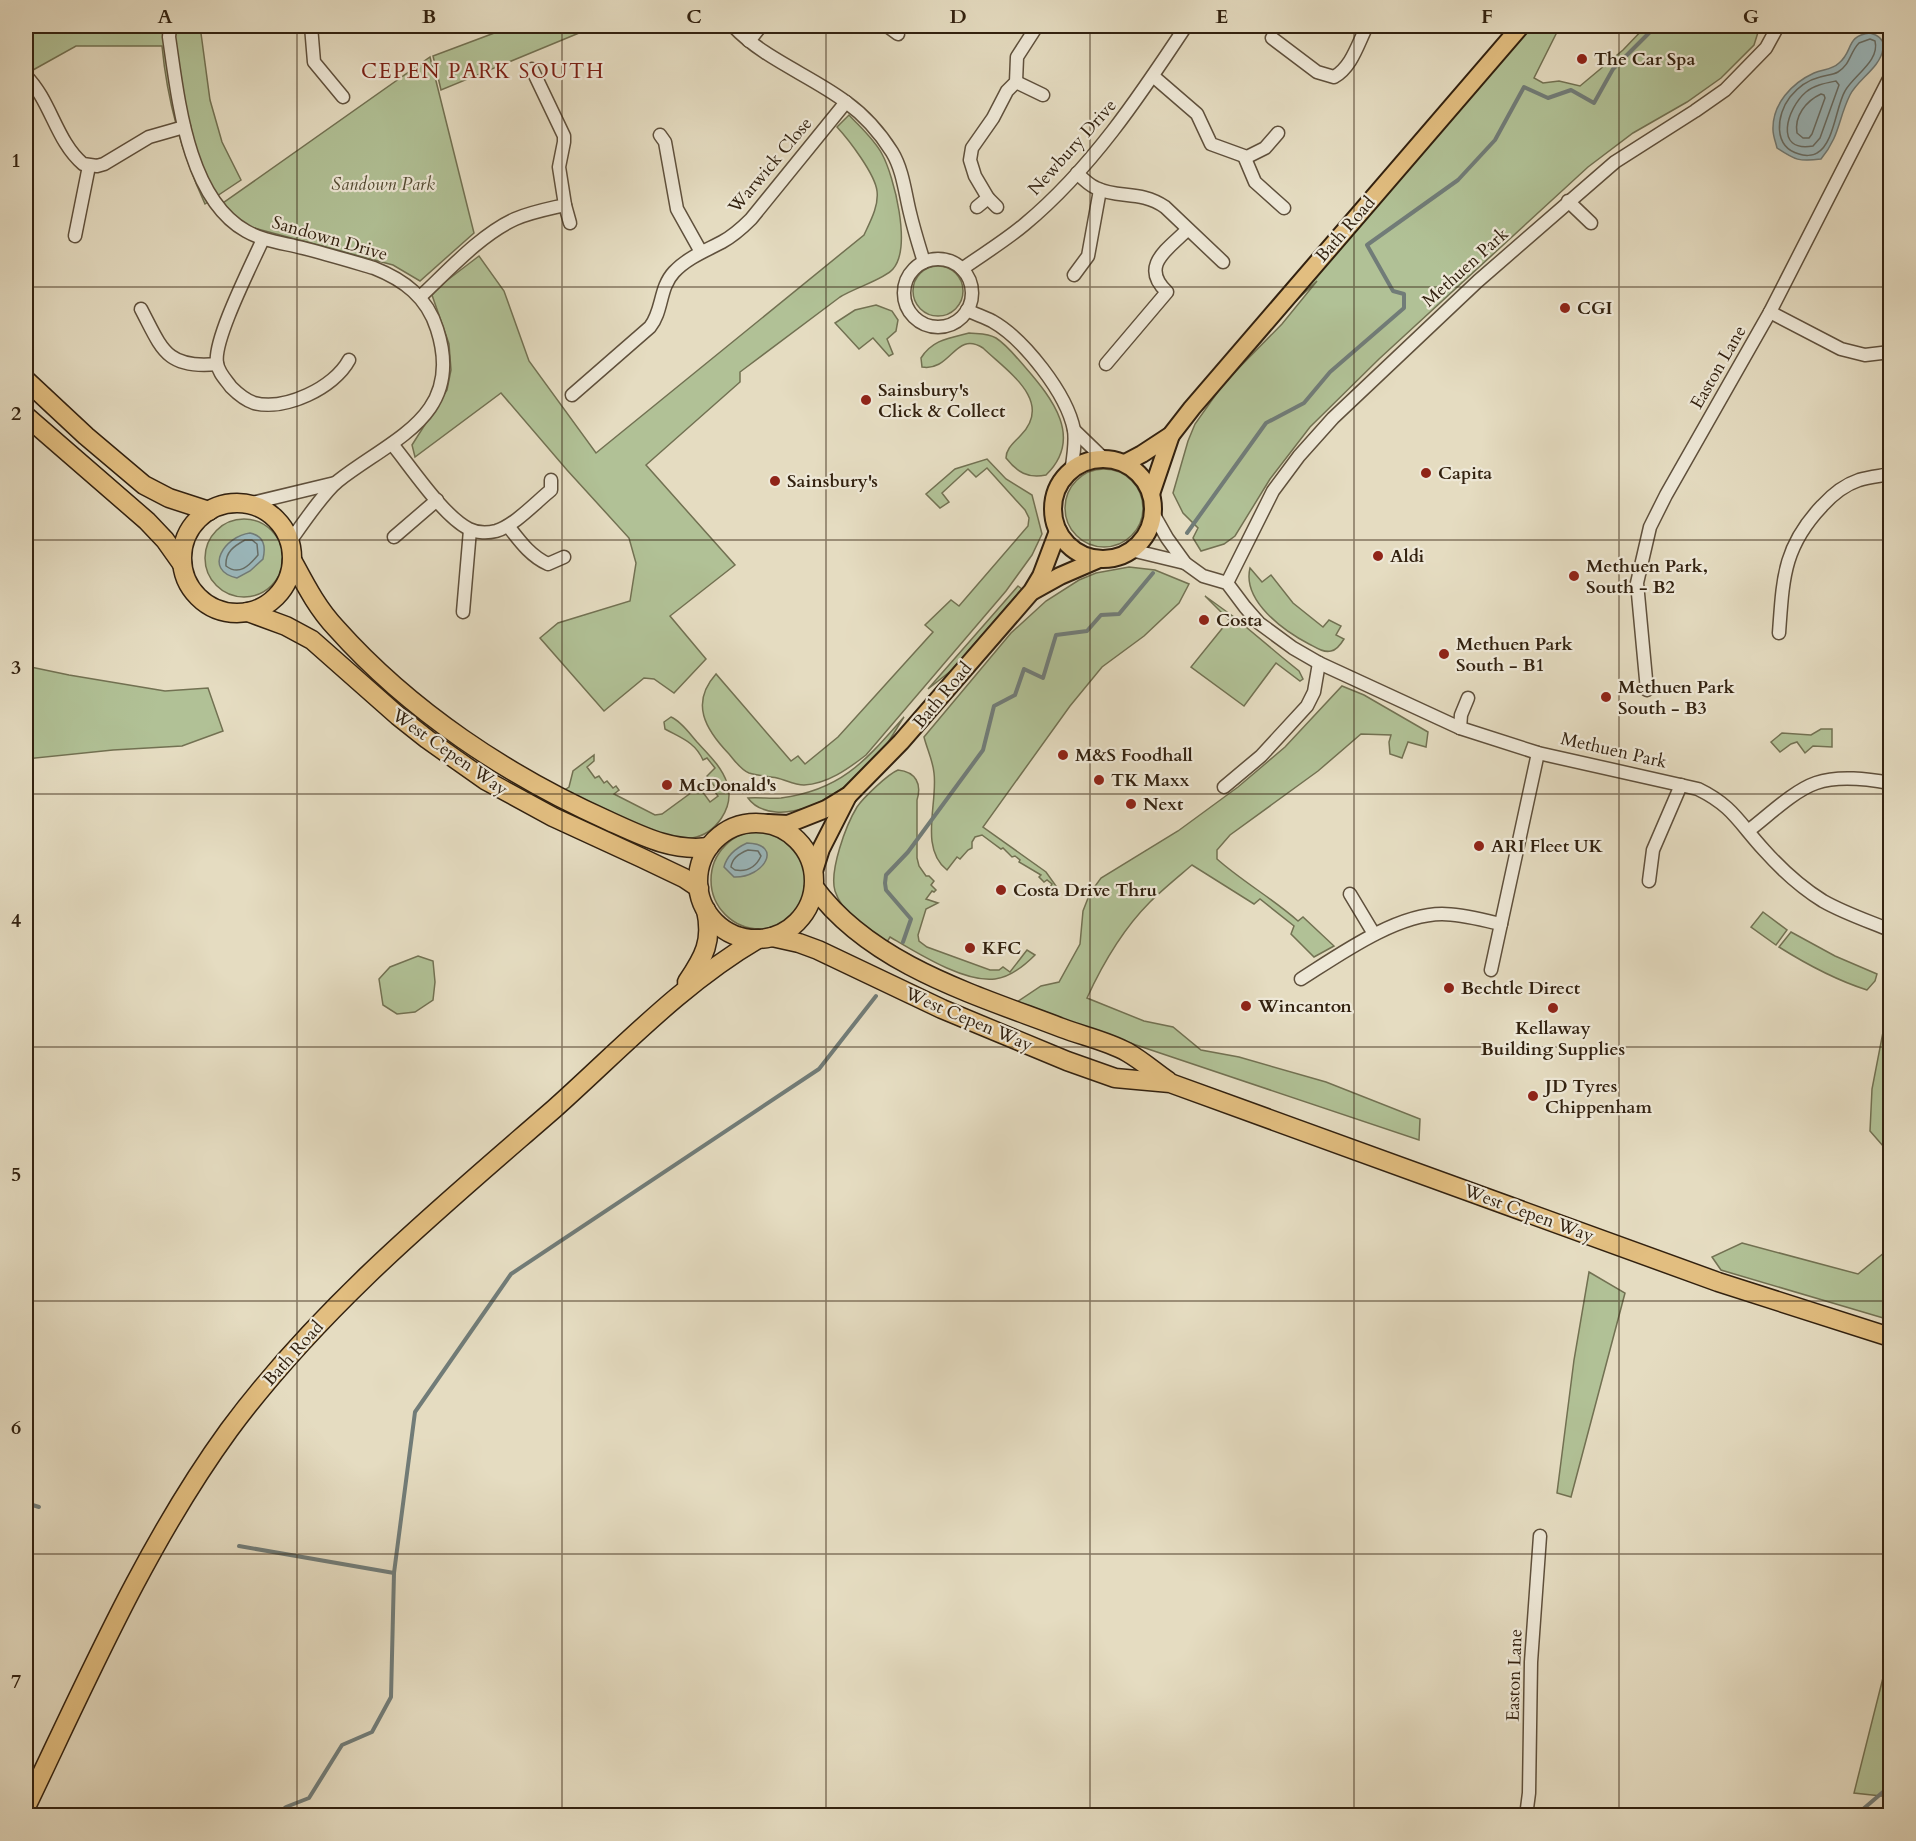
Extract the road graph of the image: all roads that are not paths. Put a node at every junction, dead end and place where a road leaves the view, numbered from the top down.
1 (170, 26) edge
2 (311, 26) edge
3 (733, 26) edge
4 (761, 26) edge
5 (887, 26) edge
6 (1037, 26) edge
7 (1186, 26) edge
8 (1367, 26) edge
9 (1521, 26) edge
10 (1776, 30) edge
11 (898, 34) dead end
12 (1272, 38) dead end
13 (749, 41) junction
14 (532, 69) dead end
15 (26, 76) edge
16 (1153, 76) junction
17 (1890, 77) edge
18 (1016, 82) junction
19 (1043, 95) dead end
20 (343, 98) dead end
21 (846, 102) junction
22 (184, 127) junction
23 (1278, 133) dead end
24 (660, 135) dead end
25 (1245, 158) junction
26 (89, 166) junction
27 (1077, 173) junction
28 (1100, 190) junction
29 (988, 198) junction
30 (1568, 201) junction
31 (565, 205) junction
32 (977, 207) dead end
33 (997, 207) dead end
34 (1284, 208) dead end
35 (570, 223) dead end
36 (1591, 223) dead end
37 (1187, 230) junction
38 (75, 236) dead end
39 (263, 239) junction
40 (701, 252) junction
41 (924, 262) junction
42 (1223, 262) dead end
43 (962, 270) junction
44 (1074, 275) dead end
45 (420, 297) junction
46 (141, 309) dead end
47 (967, 310) junction
48 (1770, 312) junction
49 (1890, 352) edge
50 (349, 360) dead end
51 (217, 364) junction
52 (1106, 364) dead end
53 (26, 380) edge
54 (572, 395) dead end
55 (26, 416) edge
56 (1074, 430) junction
57 (1171, 435) junction
58 (392, 444) junction
59 (1104, 459) junction
60 (1125, 463) junction
61 (1071, 472) junction
62 (1890, 474) edge
63 (335, 483) junction
64 (554, 487) dead end
65 (1151, 494) junction
66 (437, 500) junction
67 (248, 504) junction
68 (209, 511) junction
69 (1154, 515) junction
70 (507, 526) junction
71 (470, 530) junction
72 (1058, 531) junction
73 (394, 537) dead end
74 (1131, 550) junction
75 (291, 551) junction
76 (564, 557) dead end
77 (1097, 560) junction
78 (1185, 563) junction
79 (182, 564) junction
80 (1227, 583) junction
81 (1032, 591) junction
82 (248, 612) junction
83 (463, 612) dead end
84 (1779, 633) dead end
85 (1319, 663) junction
86 (1647, 690) dead end
87 (1468, 698) dead end
88 (1460, 728) junction
89 (1538, 753) junction
90 (1890, 783) edge
91 (1681, 785) junction
92 (1224, 787) dead end
93 (849, 795) junction
94 (1890, 800) edge
95 (1890, 810) edge
96 (768, 824) junction
97 (1748, 831) junction
98 (709, 847) junction
99 (814, 879) junction
100 (1649, 881) dead end
101 (699, 888) junction
102 (1350, 894) dead end
103 (706, 910) junction
104 (1502, 924) junction
105 (1890, 930) edge
106 (1374, 934) junction
107 (765, 938) junction
108 (1491, 970) dead end
109 (1301, 979) dead end
110 (679, 993) junction
111 (1170, 1083) junction
112 (1890, 1337) edge
113 (1540, 1536) dead end
114 (26, 1807) edge
115 (1526, 1815) edge

1 - 22 street, Sandown Drive
2 - 20 street
3 - 13 street
4 - 13 street
5 - 11 street
6 - 18 street
7 - 16 street, Newbury Drive
8 - 12 street
9 - 57 main road, Bath Road
10 - 30 street, Methuen Park
13 - 21 street
14 - 31 street
15 - 26 street
16 - 25 street
16 - 27 street, Newbury Drive
17 - 48 street, Easton Lane
18 - 19 street
18 - 29 street
21 - 40 street, Warwick Close
21 - 41 street
22 - 26 street
22 - 39 street, Sandown Drive
23 - 25 street
24 - 40 street
25 - 34 street
26 - 38 street
27 - 28 street
27 - 43 street, Newbury Drive
28 - 37 street
28 - 44 street
29 - 32 street
29 - 33 street
30 - 36 street
30 - 80 street, Methuen Park
31 - 35 street
31 - 45 street
37 - 42 street
37 - 52 street
39 - 45 street, Sandown Drive
39 - 51 street
40 - 54 street, Warwick Close
41 - 43 street
41 - 47 street
43 - 47 street
45 - 58 street, Sandown Drive
46 - 51 street
47 - 56 street
48 - 49 street
48 - 86 street, Easton Lane
50 - 51 street
53 - 68 highway
55 - 79 highway
56 - 59 street
56 - 61 street
57 - 60 main road, Bath Road
57 - 65 main road, Bath Road
58 - 63 street, Sandown Drive
58 - 66 street
59 - 60 main road
59 - 61 main road
60 - 65 main road
61 - 72 main road
62 - 84 street
63 - 67 street, Sandown Drive
63 - 75 street, Sandown Drive
64 - 70 street
65 - 69 main road
66 - 71 street
66 - 73 street
67 - 68 highway
67 - 75 highway
68 - 79 highway
69 - 74 main road
69 - 78 street
70 - 71 street
70 - 76 street
71 - 83 street
72 - 77 main road
72 - 81 main road, Bath Road
74 - 77 main road
74 - 78 street
75 - 82 highway
75 - 98 highway, West Cepen Way
77 - 81 main road, Bath Road
78 - 80 street
79 - 82 highway
80 - 85 street, Methuen Park
81 - 93 main road, Bath Road
82 - 101 highway, West Cepen Way
85 - 88 street, Methuen Park
85 - 92 street
87 - 88 street
88 - 89 street, Methuen Park
89 - 91 street, Methuen Park
89 - 104 street, Methuen Park
90 - 97 street
91 - 97 street, Methuen Park
91 - 100 street
93 - 96 main road, Bath Road
93 - 99 main road, Bath Road
94 - 95 street
96 - 98 highway
96 - 99 highway
97 - 105 street, Methuen Park
98 - 101 highway
99 - 107 highway
99 - 111 highway, West Cepen Way
101 - 103 highway
102 - 106 street
103 - 107 highway
103 - 110 highway, Bath Road
104 - 106 street
104 - 108 street, Methuen Park
106 - 109 street
107 - 110 highway, Bath Road
107 - 111 highway, West Cepen Way
110 - 114 highway, Bath Road
111 - 112 highway, West Cepen Way
113 - 115 street, Easton Lane

